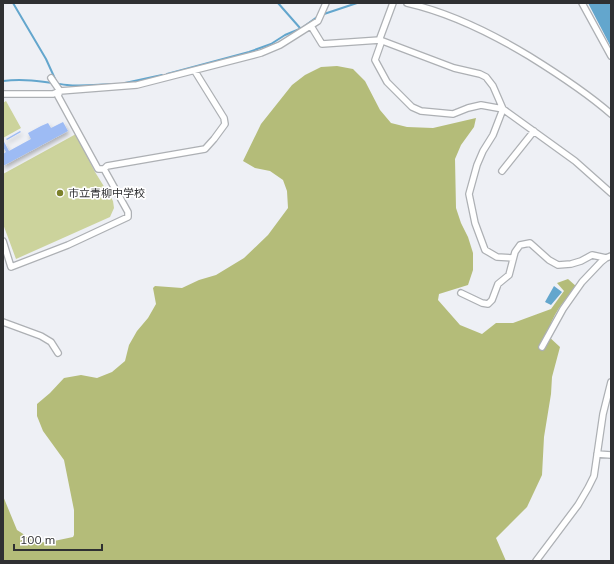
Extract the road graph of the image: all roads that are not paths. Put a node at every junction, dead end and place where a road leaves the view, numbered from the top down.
1 (326, 3) edge
2 (393, 3) edge
3 (407, 3) edge
4 (582, 3) edge
5 (311, 26) junction
6 (380, 40) junction
7 (611, 56) edge
8 (196, 71) junction
9 (51, 78) dead end
10 (60, 91) junction
11 (3, 94) edge
12 (503, 109) junction
13 (611, 114) edge
14 (534, 131) junction
15 (104, 169) junction
16 (502, 171) dead end
17 (611, 193) edge
18 (3, 241) edge
19 (608, 257) edge
20 (513, 258) junction
21 (460, 293) dead end
22 (3, 322) edge
23 (542, 347) dead end
24 (58, 353) dead end
25 (611, 382) edge
26 (597, 454) junction
27 (611, 455) edge
28 (536, 561) edge

1 - 5 street
2 - 6 street
3 - 13 street
4 - 7 street
5 - 6 street
5 - 8 street
6 - 12 street
6 - 12 street
8 - 10 street
8 - 15 street
9 - 10 street
10 - 11 street
10 - 15 street
12 - 14 street
12 - 20 street
14 - 16 street
14 - 17 street
15 - 18 street
19 - 20 street
19 - 23 street
20 - 21 street
22 - 24 street
25 - 26 street
26 - 27 street
26 - 28 street

